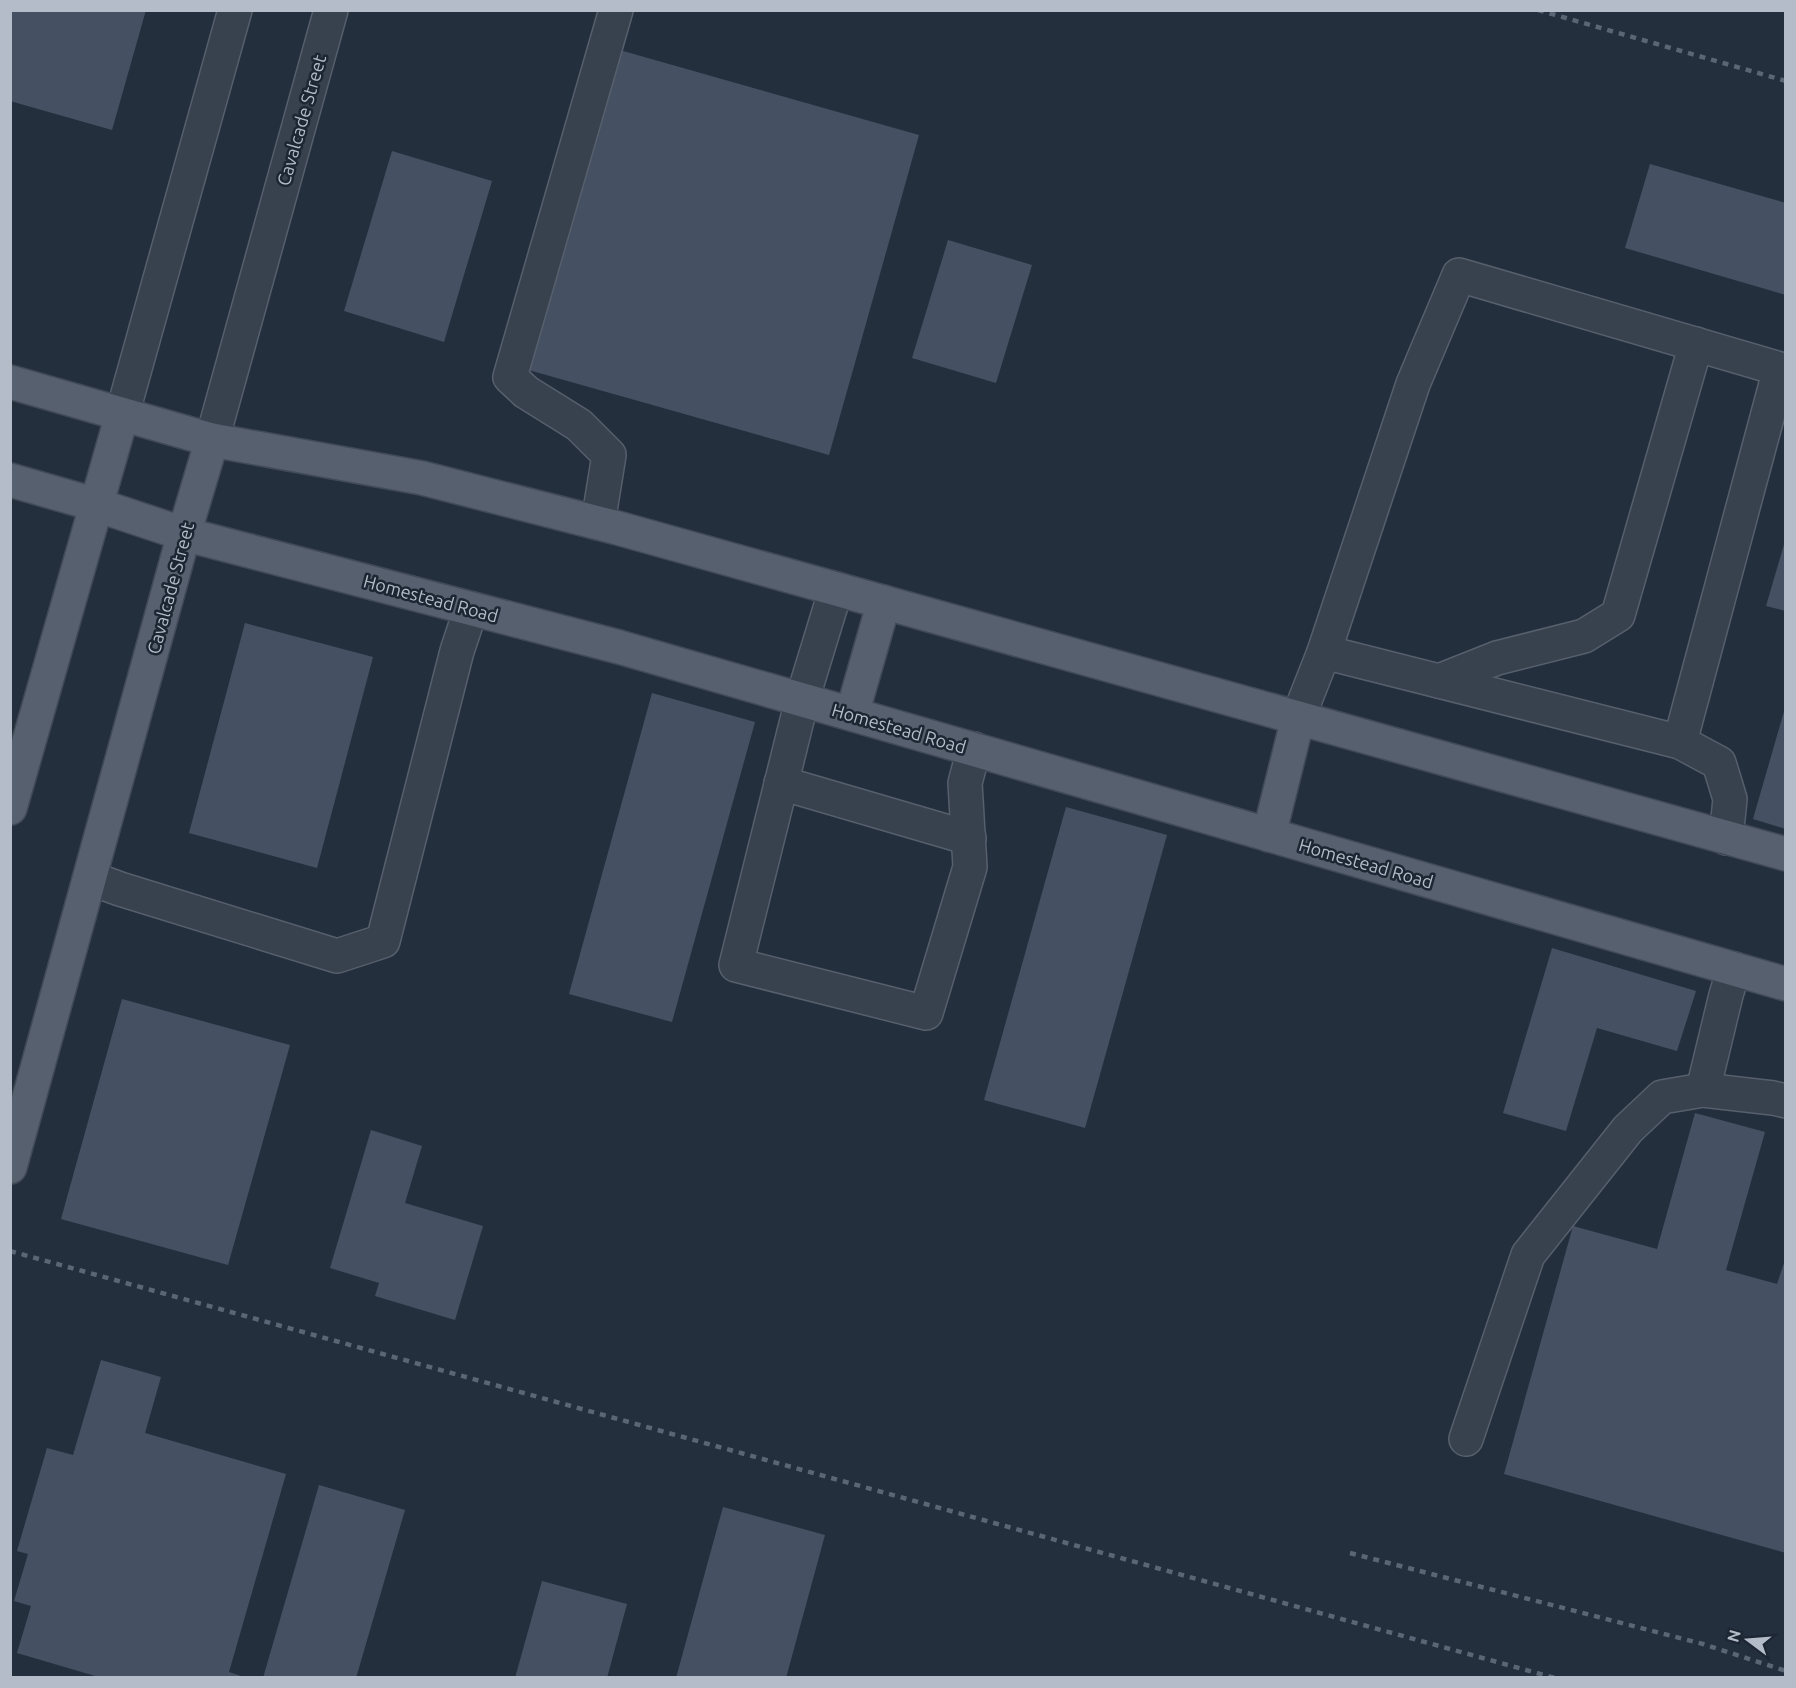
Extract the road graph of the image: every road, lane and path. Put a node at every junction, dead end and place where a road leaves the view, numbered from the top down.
1 (235, 10) edge
2 (331, 10) edge
3 (616, 10) edge
4 (1696, 344) junction
5 (10, 382) edge
6 (122, 415) junction
7 (212, 440) junction
8 (10, 480) edge
9 (97, 505) junction
10 (598, 523) junction
11 (184, 534) junction
12 (836, 589) junction
13 (884, 602) junction
14 (471, 609) junction
15 (1324, 652) junction
16 (1439, 681) junction
17 (802, 700) junction
18 (852, 714) junction
19 (1298, 718) junction
20 (1680, 742) junction
21 (974, 749) junction
22 (781, 783) junction
23 (10, 808) edge
24 (1269, 835) junction
25 (969, 838) junction
26 (1726, 838) junction
27 (1785, 854) edge
28 (90, 878) junction
29 (1734, 969) junction
30 (1785, 984) edge
31 (1703, 1090) junction
32 (1785, 1101) edge
33 (10, 1167) edge
34 (1466, 1439) dead end

1 - 6 street
2 - 7 street, Cavalcade Street
3 - 10 street
4 - 15 street
4 - 16 street
4 - 20 street
5 - 6 main road
6 - 7 main road
6 - 9 main road
7 - 10 main road
7 - 11 main road, Cavalcade Street
8 - 9 main road, Homestead Road
9 - 11 main road, Homestead Road
9 - 23 main road
10 - 12 main road
11 - 14 main road, Homestead Road
11 - 28 main road, Cavalcade Street
12 - 13 main road
12 - 17 street
13 - 18 main road
13 - 19 main road
14 - 17 main road, Homestead Road
14 - 28 street
15 - 16 street
15 - 19 street
16 - 20 street
17 - 18 main road, Homestead Road
17 - 22 street
18 - 21 main road, Homestead Road
19 - 24 main road
19 - 26 main road
20 - 26 street
21 - 24 main road, Homestead Road
21 - 25 street
22 - 25 street
22 - 25 street
24 - 29 main road, Homestead Road
26 - 27 main road
28 - 33 main road, Cavalcade Street
29 - 30 main road, Homestead Road
29 - 31 street
31 - 32 street
31 - 34 street

